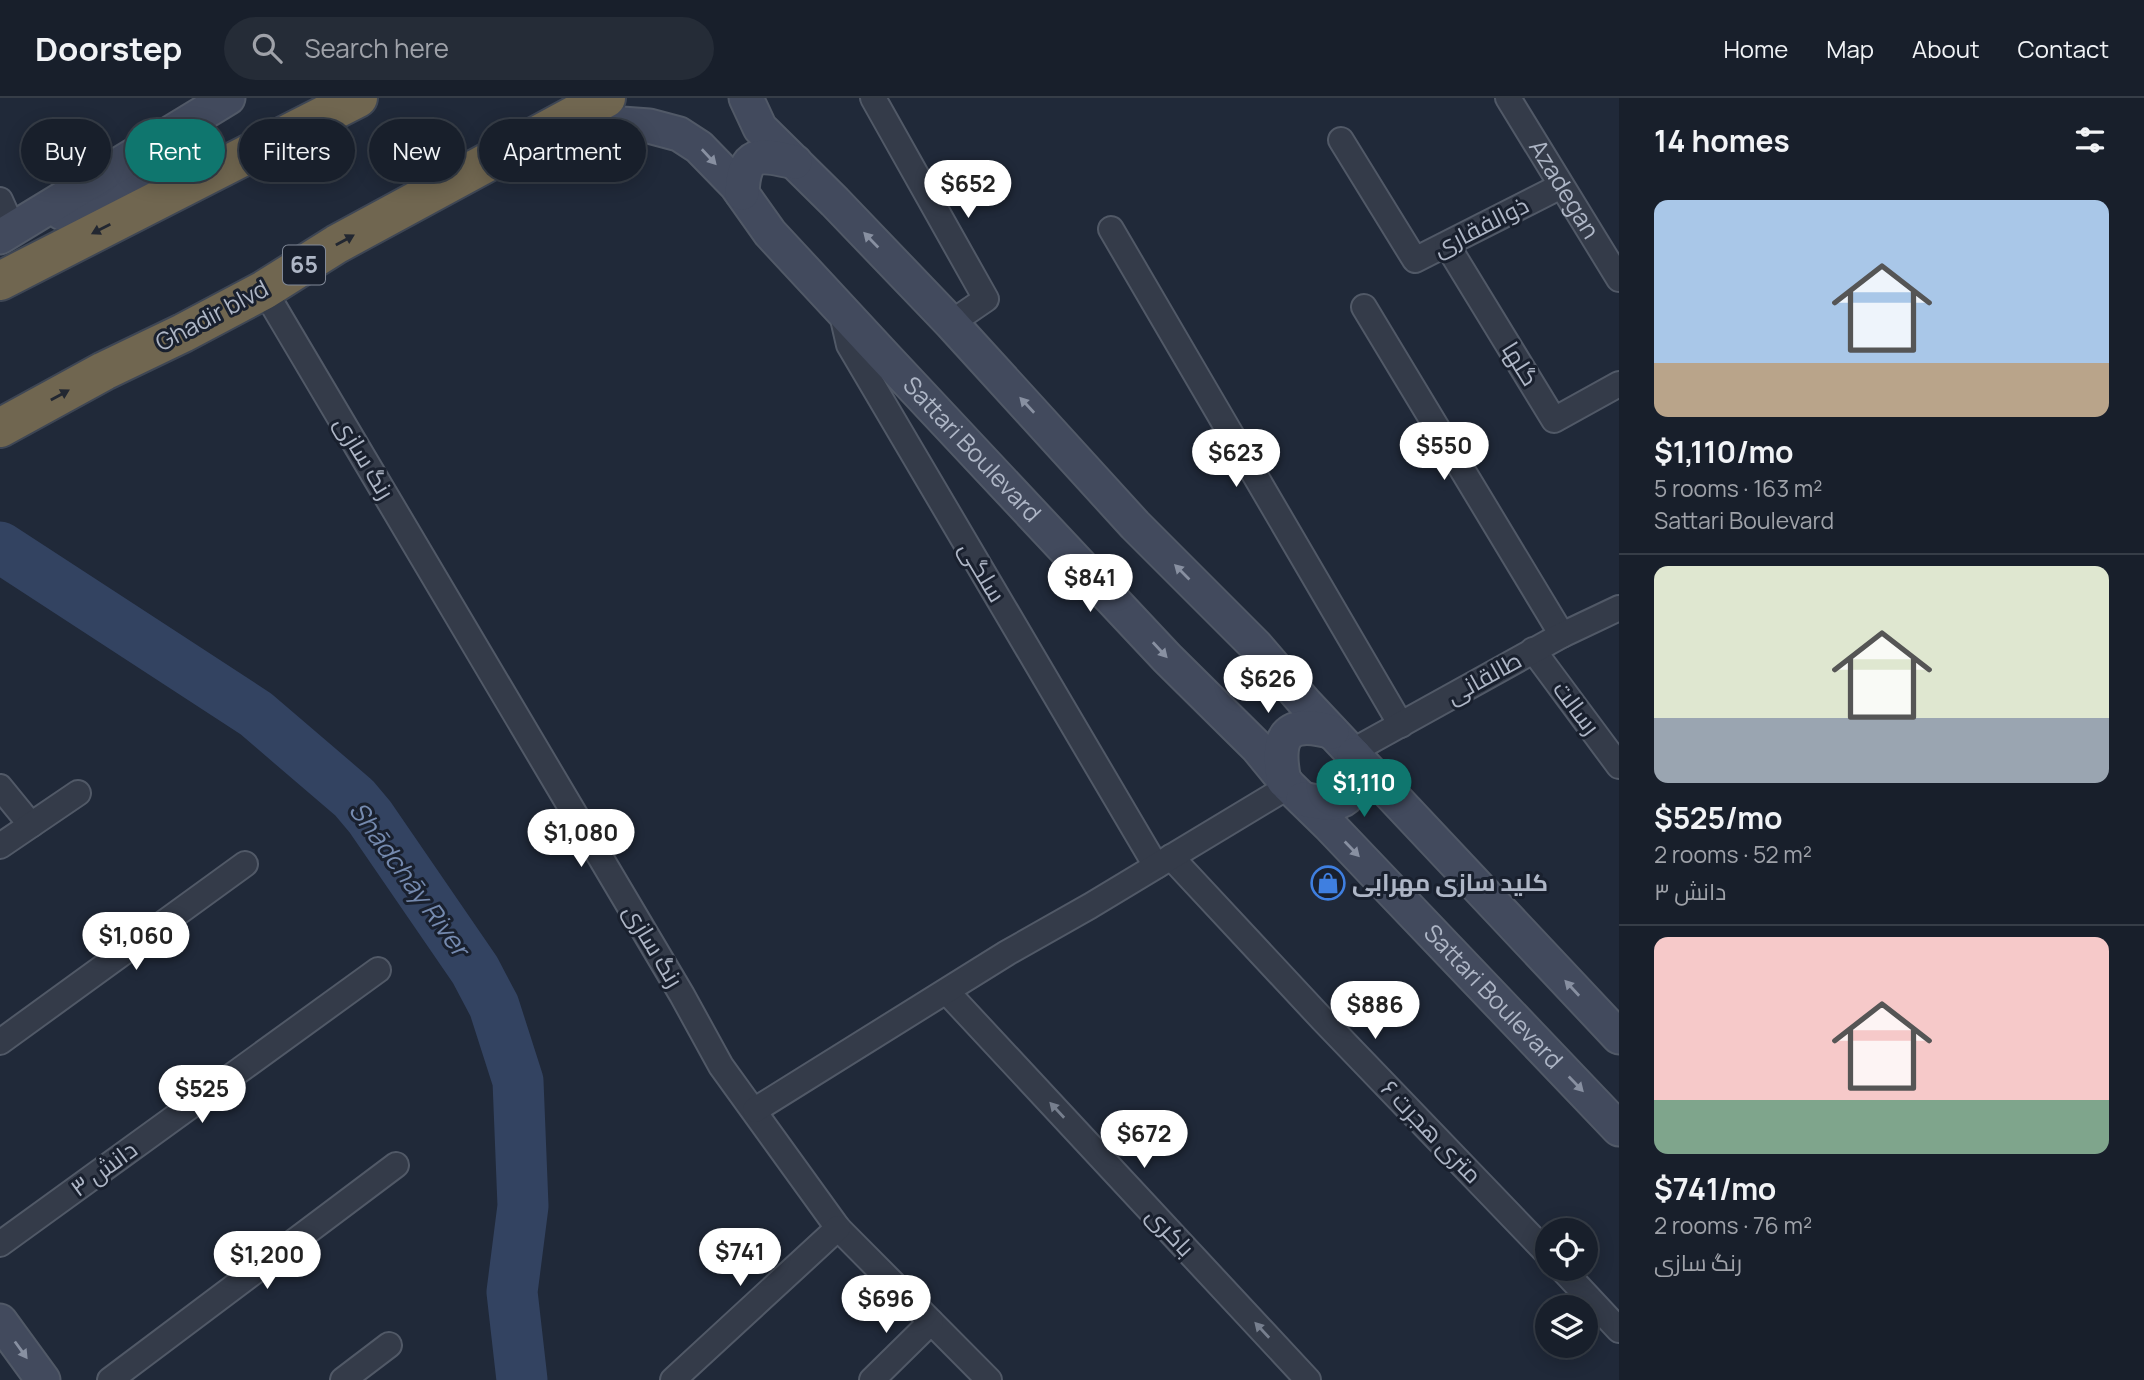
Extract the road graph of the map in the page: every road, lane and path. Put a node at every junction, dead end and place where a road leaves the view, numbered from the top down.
1 (228, 98) edge
2 (358, 98) edge
3 (606, 98) edge
4 (746, 98) edge
5 (873, 98) edge
6 (1508, 98) edge
7 (317, 119) edge
8 (569, 119) edge
9 (646, 127) edge
10 (1341, 140) dead end
11 (239, 154) edge
12 (239, 159) edge
13 (795, 162) junction
14 (479, 168) edge
15 (1560, 186) junction
16 (742, 193) junction
17 (4, 222) edge
18 (1111, 229) dead end
19 (1447, 245) junction
20 (1619, 279) edge
21 (0, 281) edge
22 (264, 290) junction
23 (1364, 306) dead end
24 (841, 309) junction
25 (951, 323) junction
26 (1619, 384) edge
27 (0, 428) edge
28 (1619, 608) edge
29 (1562, 635) junction
30 (1533, 650) junction
31 (1401, 724) junction
32 (1346, 746) junction
33 (1619, 766) edge
34 (0, 787) edge
35 (1292, 789) junction
36 (78, 793) dead end
37 (31, 825) junction
38 (0, 846) edge
39 (1164, 862) junction
40 (245, 864) dead end
41 (378, 970) dead end
42 (947, 992) junction
43 (1619, 1037) edge
44 (0, 1042) edge
45 (755, 1110) junction
46 (1619, 1129) edge
47 (396, 1166) dead end
48 (838, 1228) junction
49 (1535, 1241) edge
50 (0, 1244) edge
51 (1573, 1281) edge
52 (0, 1321) edge
53 (931, 1322) junction
54 (1619, 1330) edge
55 (389, 1345) dead end
56 (43, 1380) edge
57 (110, 1380) edge
58 (343, 1380) edge
59 (673, 1380) edge
60 (872, 1380) edge
61 (989, 1380) edge
62 (1308, 1380) edge

1 - 17 main road
2 - 7 highway
3 - 8 highway, Ghadir blvd / 65
4 - 13 main road
5 - 25 street
6 - 15 street, Azadegan
9 -> 16 main road, Sattari Boulevard
10 - 19 street, ذوالفقاری
11 - 17 main road
12 -> 21 highway
13 - 16 main road
25 -> 13 main road
22 -> 14 highway, Ghadir blvd / 65
15 - 19 street, ذوالفقاری
15 - 20 street, Azadegan
16 - 24 main road, Sattari Boulevard
18 - 31 street
19 - 26 street, گلها
27 -> 22 highway, Ghadir blvd / 65
22 - 45 street, رنگ سازی
23 - 29 street
24 -> 35 main road, Sattari Boulevard
24 - 39 street, سلگی
32 -> 25 main road
28 - 29 street, طالقانی
29 - 30 street, طالقانی
30 - 31 street, طالقانی
30 - 33 street, رسالت
31 - 32 street, طالقانی
32 - 35 main road
32 - 35 main road
43 -> 32 main road
34 - 37 street
35 - 39 street
35 -> 46 main road, Sattari Boulevard
36 - 37 street
37 - 38 street
39 - 42 street
39 - 49 street, ۶ متری هجرت
40 - 44 street
41 - 50 street, دانش ۳
42 - 45 street
62 -> 42 street, باکری
45 - 48 street, رنگ سازی
47 - 57 street
48 - 53 street, رنگ سازی
48 - 59 street
51 - 54 street
52 -> 56 main road
53 - 60 street
53 - 61 street, رنگ سازی
55 - 58 street

